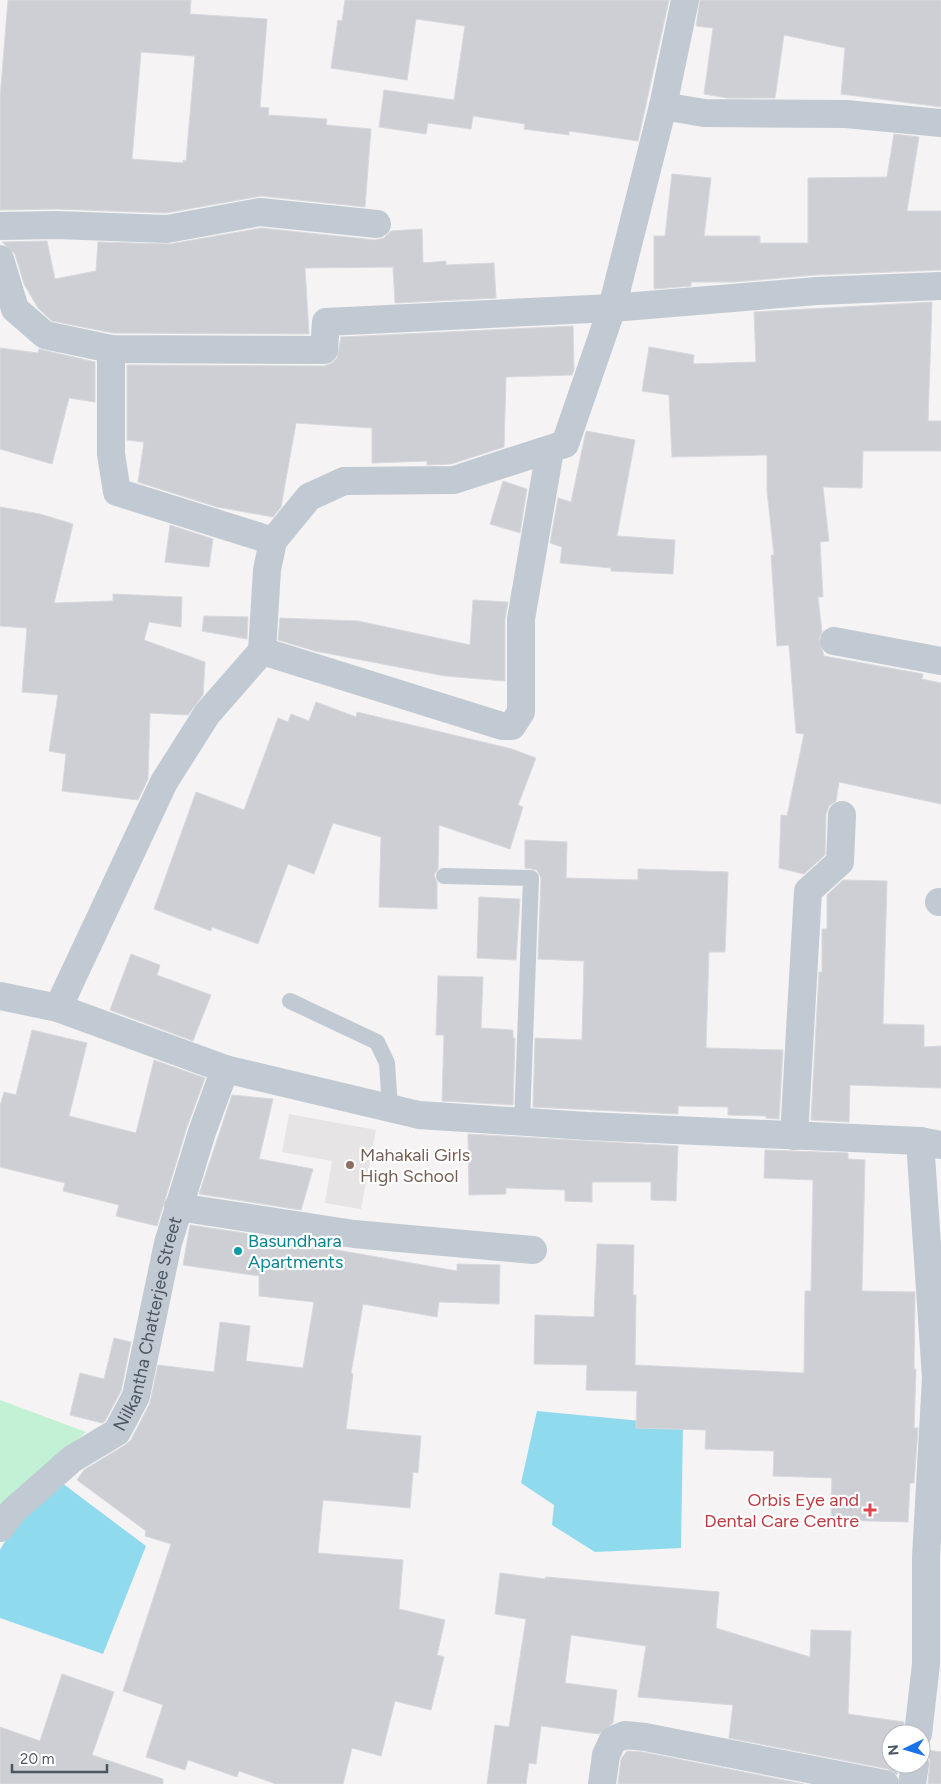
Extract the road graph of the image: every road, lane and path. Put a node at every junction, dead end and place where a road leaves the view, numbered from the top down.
1 (685, 0) edge
2 (663, 106) junction
3 (941, 123) edge
4 (377, 224) dead end
5 (0, 226) edge
6 (0, 259) edge
7 (941, 286) edge
8 (612, 308) junction
9 (111, 349) junction
10 (550, 450) junction
11 (273, 541) junction
12 (834, 641) dead end
13 (262, 651) junction
14 (941, 660) edge
15 (842, 815) dead end
16 (444, 876) dead end
17 (0, 996) edge
18 (290, 1001) dead end
19 (58, 1008) junction
20 (225, 1069) junction
21 (390, 1108) junction
22 (522, 1122) junction
23 (794, 1136) junction
24 (931, 1143) edge
25 (178, 1207) junction
26 (533, 1250) dead end
27 (937, 1458) edge
28 (0, 1528) edge
29 (919, 1724) edge
30 (602, 1784) edge
31 (885, 1784) edge

1 - 2 street
2 - 3 street
2 - 8 street
4 - 5 street
6 - 9 street
7 - 8 street
8 - 9 street
8 - 10 street
9 - 11 street
10 - 11 street
10 - 13 street
11 - 13 street
12 - 14 street
13 - 19 street
15 - 23 street
16 - 22 lane
17 - 19 street
18 - 21 lane
19 - 20 street
20 - 21 street
20 - 25 street, Nilkantha Chatterjee Street
21 - 22 street
22 - 23 street
23 - 24 street
24 - 27 street
25 - 26 street
25 - 28 street, Nilkantha Chatterjee Street
27 - 29 street
30 - 31 street

